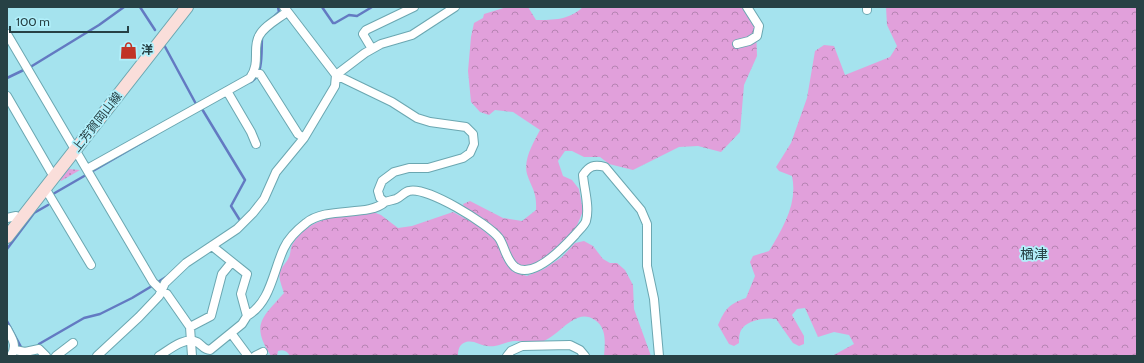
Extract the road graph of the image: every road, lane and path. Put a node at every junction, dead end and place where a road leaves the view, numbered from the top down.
1 (187, 7) edge
2 (414, 7) edge
3 (455, 7) edge
4 (747, 7) edge
5 (286, 10) edge
6 (7, 34) edge
7 (737, 44) dead end
8 (372, 49) junction
9 (257, 74) junction
10 (336, 75) junction
11 (228, 93) junction
12 (7, 96) edge
13 (304, 138) junction
14 (256, 144) dead end
15 (76, 150) junction
16 (88, 171) junction
17 (56, 175) junction
18 (45, 188) junction
19 (385, 202) junction
20 (7, 218) edge
21 (20, 220) junction
22 (7, 237) edge
23 (212, 246) junction
24 (231, 263) junction
25 (91, 265) dead end
26 (161, 290) junction
27 (247, 316) junction
28 (190, 327) junction
29 (7, 329) edge
30 (231, 333) junction
31 (191, 340) junction
32 (73, 343) dead end
33 (263, 352) dead end
34 (13, 353) edge
35 (46, 356) edge
36 (56, 356) edge
37 (97, 356) edge
38 (159, 356) edge
39 (192, 356) edge
40 (248, 356) edge
41 (255, 356) edge
42 (507, 356) edge
43 (585, 356) edge
44 (660, 356) edge

1 - 15 main road, 上芳賀岡山線
2 - 8 street
3 - 8 street
4 - 7 street
5 - 9 street
5 - 10 street
6 - 15 street
8 - 10 street
9 - 11 street
9 - 13 street
10 - 13 street
10 - 19 street
11 - 14 street
11 - 16 street
12 - 17 street
13 - 23 street
15 - 16 street
15 - 17 main road, 上芳賀岡山線
16 - 26 street
17 - 18 main road, 上芳賀岡山線
18 - 21 main road, 上芳賀岡山線
18 - 25 street
19 - 27 street
19 - 44 street
20 - 21 street
21 - 22 main road, 上芳賀岡山線
23 - 24 street
23 - 26 street
24 - 27 street
24 - 28 street
26 - 28 street
26 - 37 street
27 - 30 street
28 - 31 street
29 - 34 street
30 - 31 street
30 - 40 street
31 - 38 street
31 - 39 street
32 - 36 street
33 - 41 street
34 - 35 street
42 - 43 street

